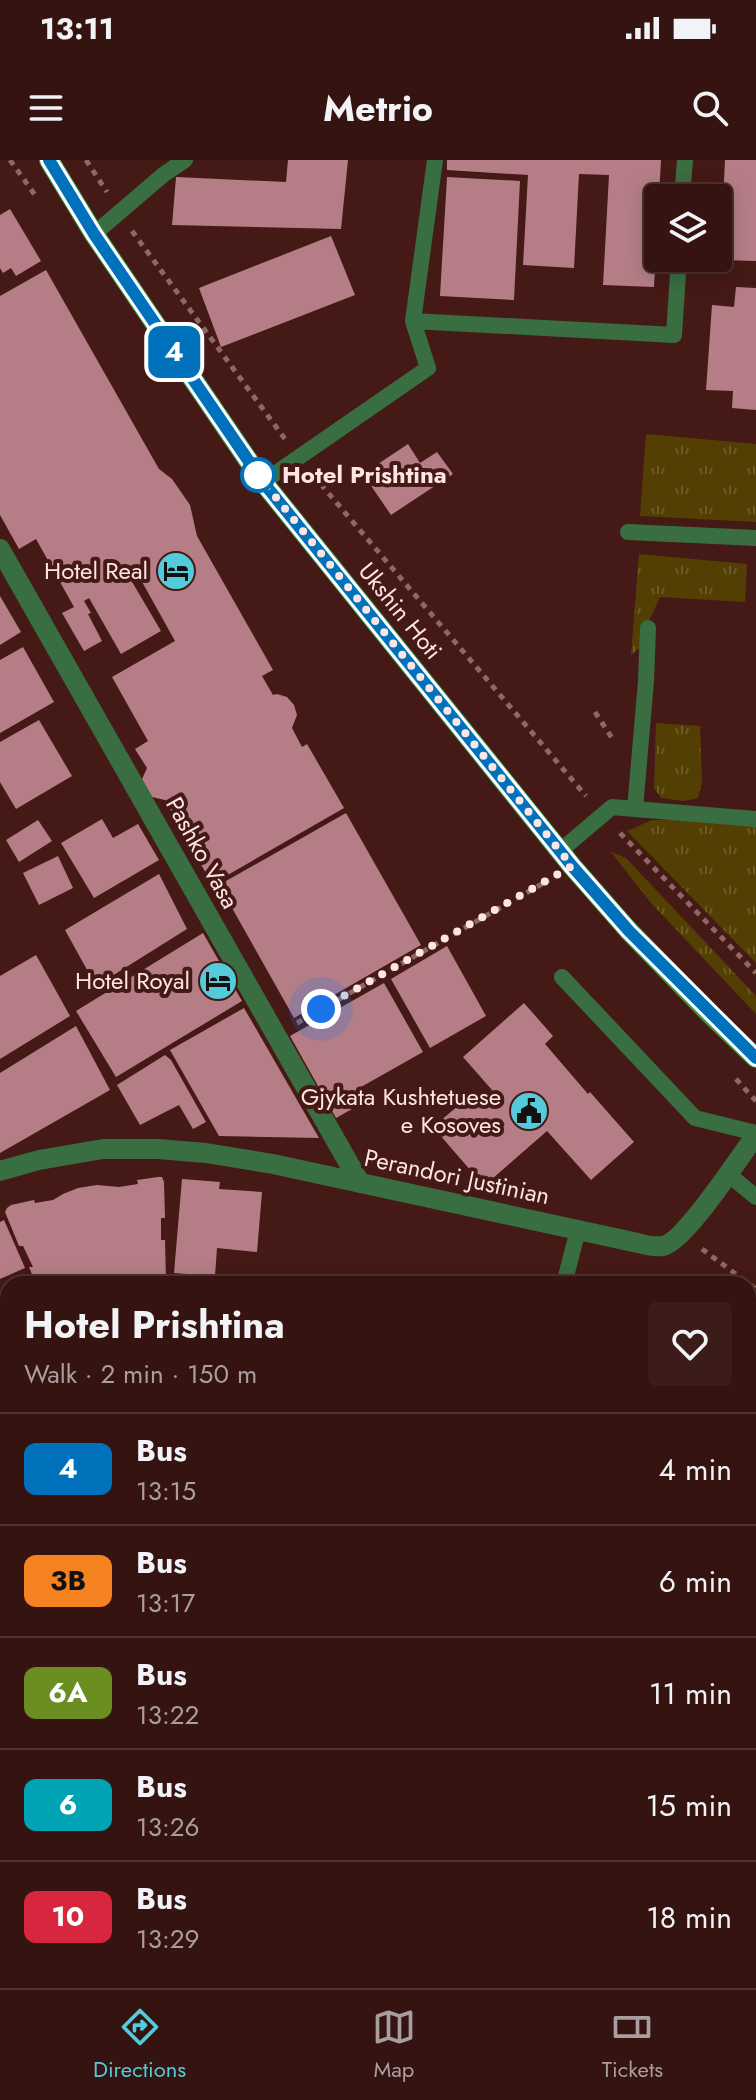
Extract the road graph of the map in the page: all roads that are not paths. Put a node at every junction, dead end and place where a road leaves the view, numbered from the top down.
1 (49, 160) edge
2 (185, 160) edge
3 (435, 160) edge
4 (685, 160) edge
5 (683, 184) edge
6 (94, 234) junction
7 (678, 272) edge
8 (413, 321) junction
9 (263, 482) junction
10 (628, 532) dead end
11 (756, 538) edge
12 (0, 549) edge
13 (648, 628) dead end
14 (635, 809) junction
15 (756, 819) edge
16 (566, 859) junction
17 (562, 977) dead end
18 (756, 1058) edge
19 (756, 1134) edge
20 (0, 1171) edge
21 (728, 1174) junction
22 (360, 1183) junction
23 (756, 1197) edge
24 (578, 1230) junction
25 (566, 1276) edge

1 - 6 main road, Ukshin Hoti
2 - 6 lane
3 - 8 lane
4 - 5 lane
6 - 9 main road, Ukshin Hoti
7 - 8 lane
8 - 9 lane
9 - 16 main road, Ukshin Hoti
10 - 11 lane
12 - 22 street, Pashko Vasa
13 - 14 lane
14 - 15 lane
14 - 16 lane
16 - 18 main road, Ukshin Hoti
17 - 19 lane
19 - 21 street
20 - 22 street, Perandori Justinian
21 - 23 lane
21 - 24 street, Perandori Justinian
22 - 24 street, Perandori Justinian
24 - 25 lane

